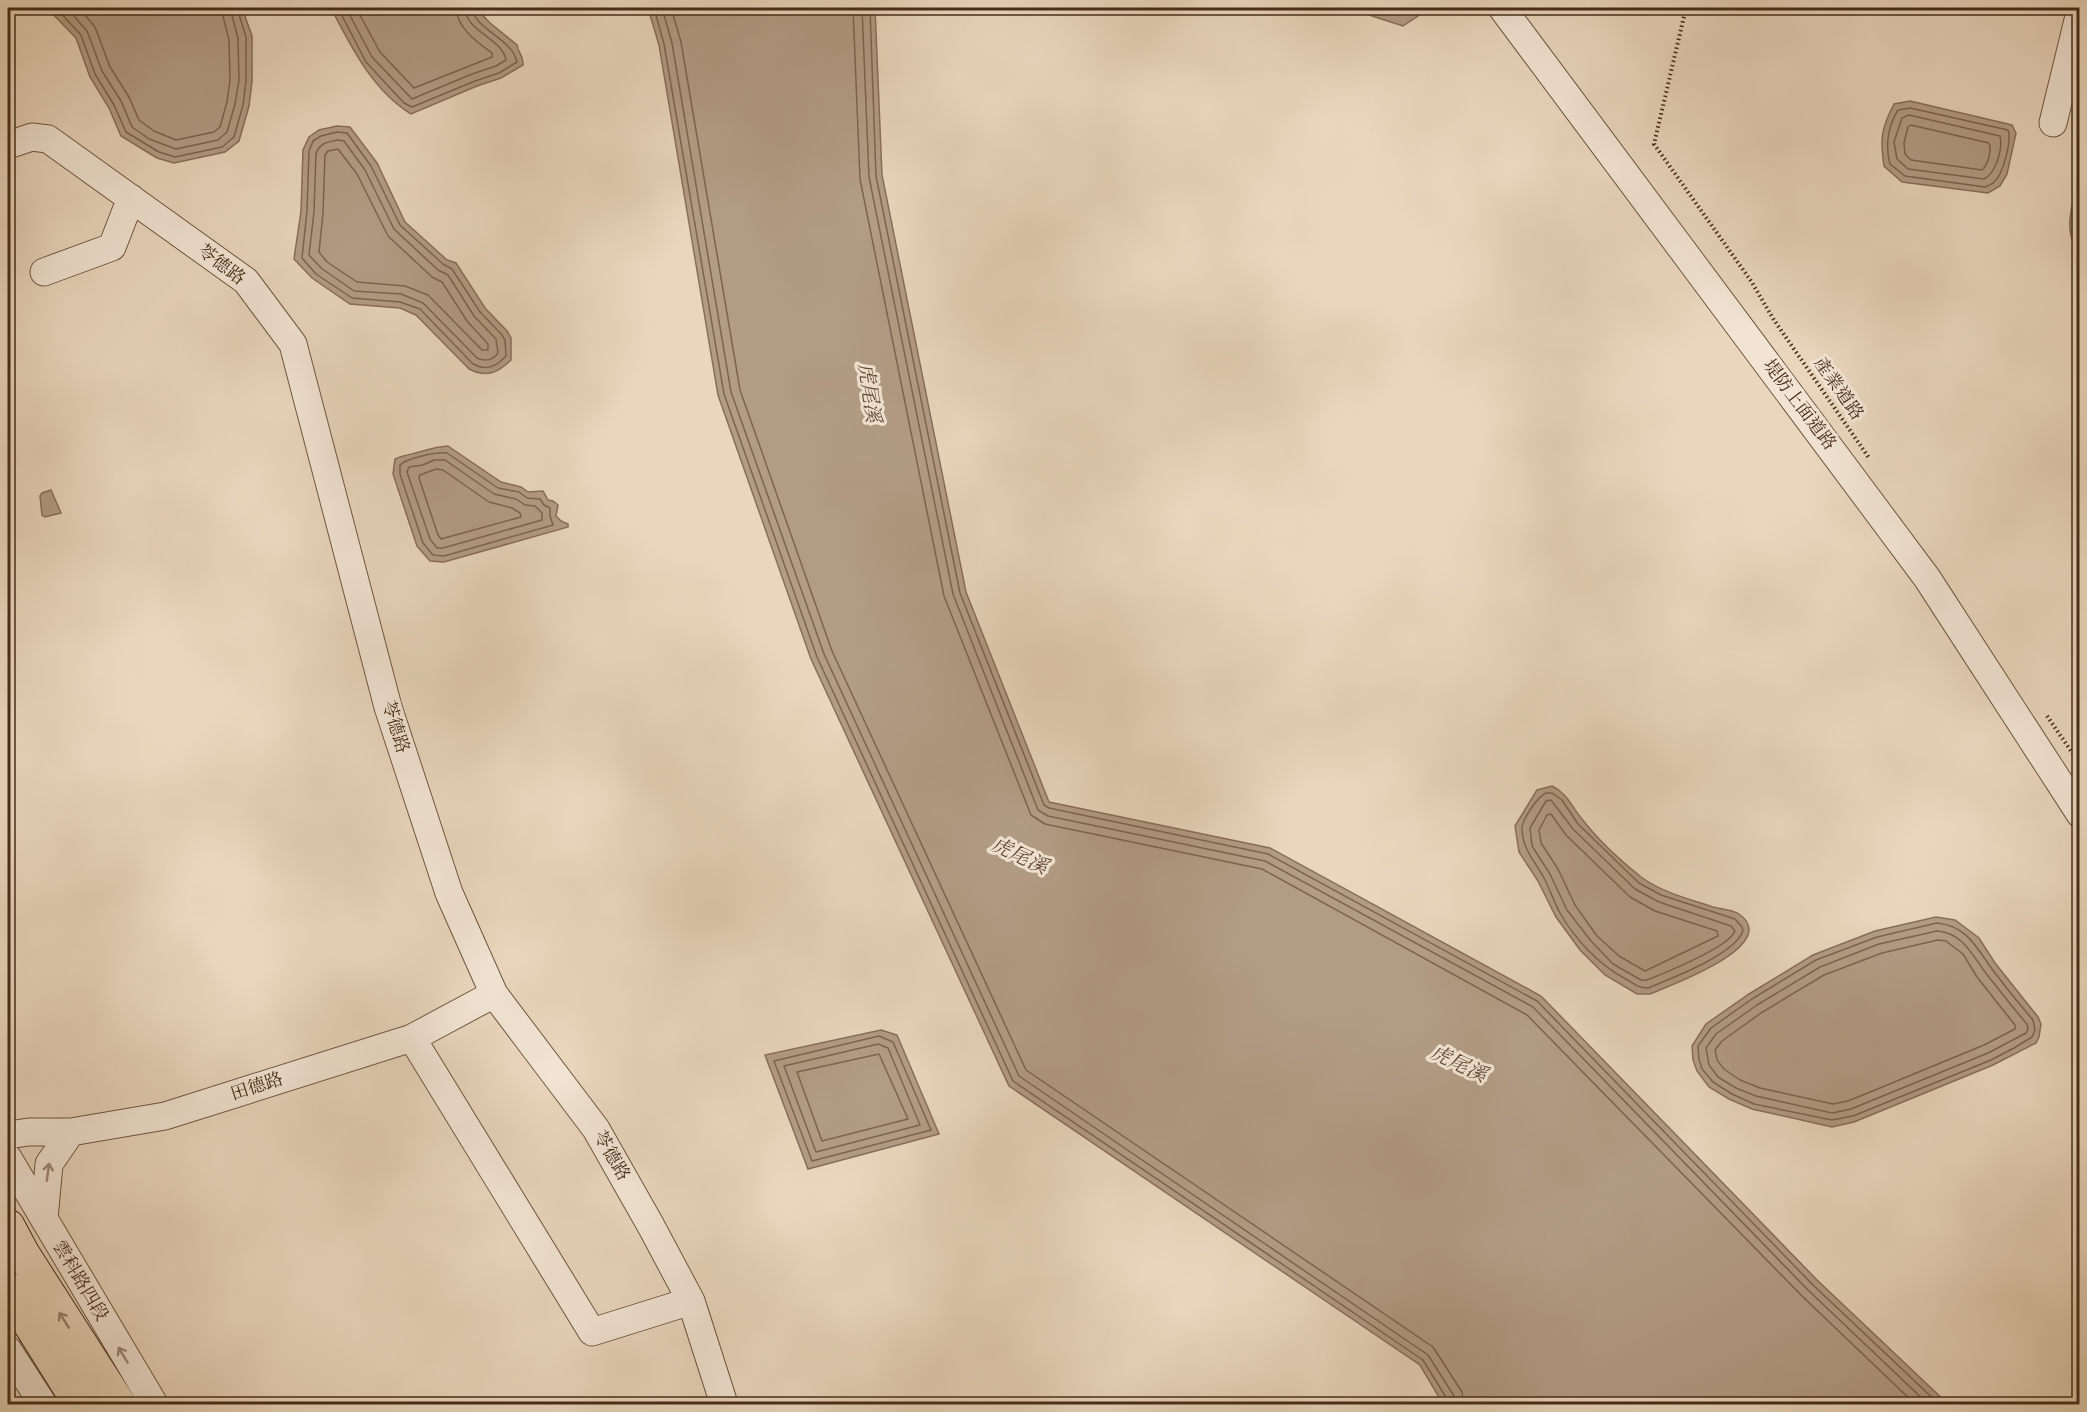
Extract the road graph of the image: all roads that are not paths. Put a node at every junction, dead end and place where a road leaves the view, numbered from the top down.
1 (1502, 8) edge
2 (2079, 12) edge
3 (2053, 123) dead end
4 (8, 146) edge
5 (131, 198) junction
6 (44, 272) dead end
7 (2079, 814) edge
8 (494, 994) junction
9 (412, 1038) junction
10 (71, 1132) junction
11 (8, 1135) edge
12 (8, 1158) edge
13 (44, 1219) junction
14 (8, 1226) edge
15 (8, 1289) edge
16 (691, 1301) junction
17 (8, 1350) edge
18 (43, 1404) edge
19 (80, 1404) edge
20 (119, 1404) edge
21 (154, 1404) edge
22 (724, 1404) edge

1 - 7 street, 堤防上面道路
2 - 3 street
4 - 5 street, 苓德路
5 - 6 street
5 - 8 street, 苓德路
8 - 9 street, 田德路
8 - 16 street, 苓德路
9 - 10 street, 田德路
9 - 16 street
10 - 11 street, 田德路
13 -> 10 street
12 - 13 street, 雲科路四段
21 -> 13 street, 雲科路四段
20 -> 14 main road, 雲科路四段
15 - 19 main road
16 - 22 street, 苓德路
17 - 18 street

